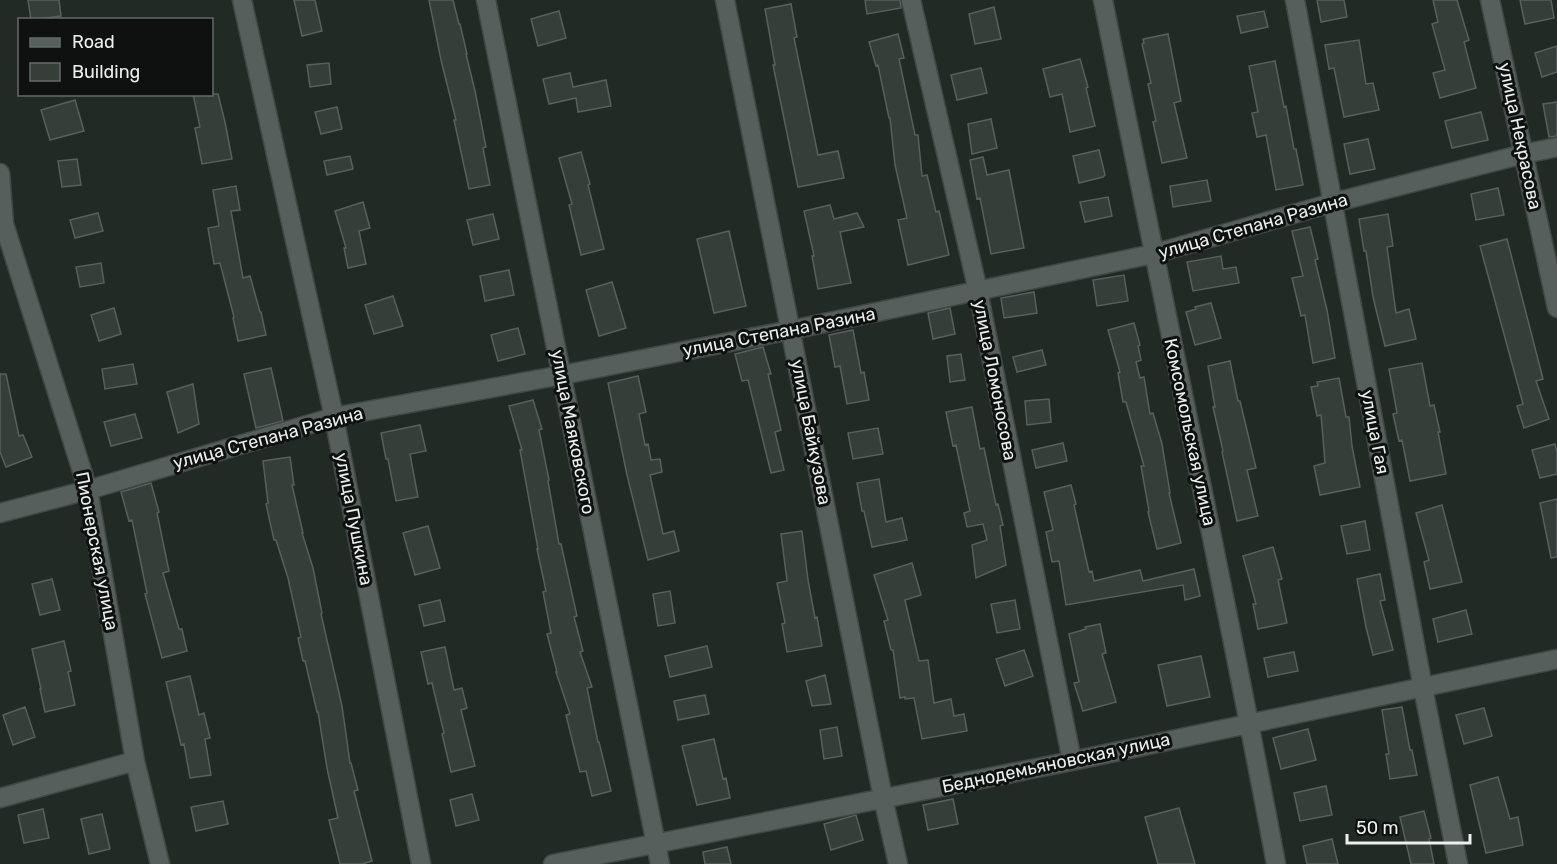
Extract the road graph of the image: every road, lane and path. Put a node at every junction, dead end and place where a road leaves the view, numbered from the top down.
1 (242, 0) edge
2 (486, 0) edge
3 (725, 0) edge
4 (911, 0) edge
5 (1103, 0) edge
6 (1295, 0) edge
7 (1490, 0) edge
8 (1557, 147) edge
9 (1524, 154) junction
10 (0, 173) edge
11 (1332, 203) junction
12 (2, 224) edge
13 (1153, 254) junction
14 (978, 291) junction
15 (1557, 308) edge
16 (791, 330) junction
17 (562, 375) junction
18 (334, 417) junction
19 (88, 490) junction
20 (0, 513) edge
21 (1557, 659) edge
22 (1423, 688) junction
23 (1250, 723) junction
24 (135, 761) junction
25 (1072, 761) junction
26 (0, 798) edge
27 (883, 798) junction
28 (655, 843) junction
29 (160, 864) edge
30 (421, 864) edge
31 (553, 864) edge
32 (660, 864) edge
33 (898, 864) edge
34 (1276, 864) edge
35 (1458, 864) edge

1 - 18 street, улица Пушкина
2 - 17 street, улица Маяковского
3 - 16 street, улица Байкузова
4 - 14 street, улица Ломоносова
5 - 13 street, Комсомольская улица
6 - 11 street, улица Гая
7 - 9 street, улица Некрасова
8 - 9 street, улица Степана Разина
9 - 11 street, улица Степана Разина
9 - 15 street, улица Некрасова
10 - 12 street, Пионерская улица
11 - 13 street, улица Степана Разина
11 - 22 street, улица Гая
12 - 19 street, Пионерская улица
13 - 14 street, улица Степана Разина
13 - 23 street, Комсомольская улица
14 - 16 street, улица Степана Разина
14 - 25 street, улица Ломоносова
16 - 17 street, улица Степана Разина
16 - 27 street, улица Байкузова
17 - 18 street, улица Степана Разина
17 - 28 street, улица Маяковского
18 - 19 street, улица Степана Разина
18 - 30 street, улица Пушкина
19 - 20 street, улица Степана Разина
19 - 24 street, Пионерская улица
21 - 22 street, Беднодемьяновская улица
22 - 23 street, Беднодемьяновская улица
22 - 35 street, улица Гая
23 - 25 street, Беднодемьяновская улица
23 - 34 street, Комсомольская улица
24 - 26 street
24 - 29 street, Пионерская улица
25 - 27 street, Беднодемьяновская улица
27 - 28 street, Беднодемьяновская улица
27 - 33 street, улица Байкузова
28 - 31 street, Беднодемьяновская улица
28 - 32 street, улица Маяковского

